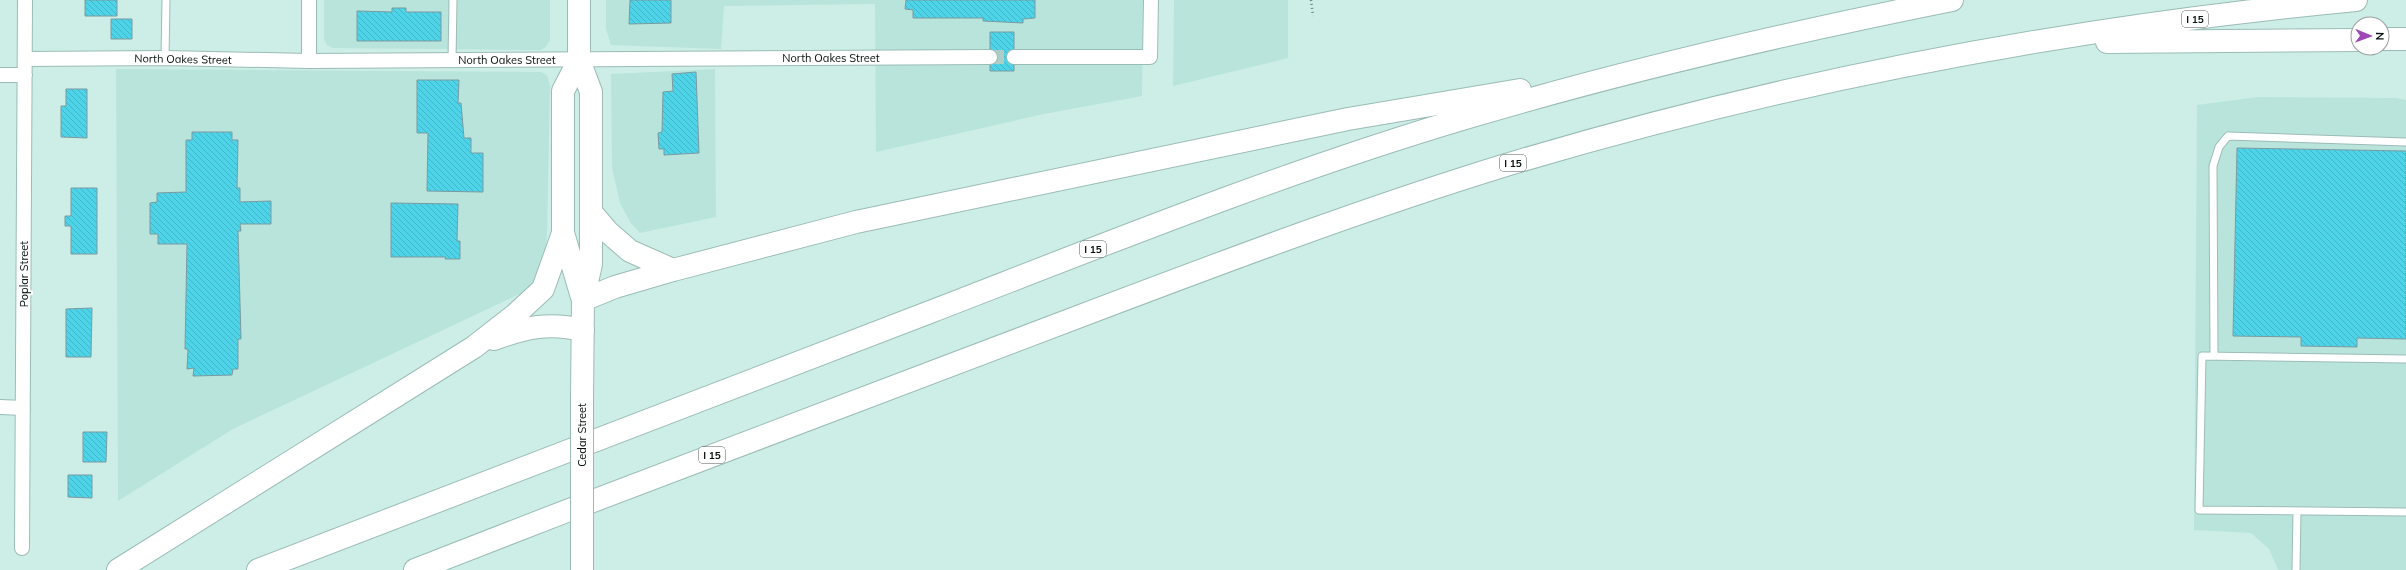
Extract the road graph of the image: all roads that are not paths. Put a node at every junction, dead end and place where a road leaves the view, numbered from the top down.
1 (25, 0) edge
2 (166, 0) edge
3 (309, 0) edge
4 (453, 0) edge
5 (579, 0) edge
6 (1151, 0) edge
7 (1952, 0) edge
8 (2356, 0) edge
9 (2390, 39) edge
10 (2406, 39) edge
11 (2350, 40) edge
12 (2034, 43) junction
13 (990, 57) tunnel mouth
14 (1014, 57) tunnel mouth
15 (165, 58) junction
16 (25, 59) junction
17 (452, 60) junction
18 (579, 60) junction
19 (309, 61) junction
20 (1645, 69) junction
21 (0, 75) edge
22 (25, 75) junction
23 (2406, 142) edge
24 (591, 212) junction
25 (563, 233) junction
26 (673, 270) junction
27 (583, 300) junction
28 (583, 330) junction
29 (474, 347) junction
30 (2214, 356) junction
31 (2406, 359) edge
32 (0, 407) edge
33 (23, 408) junction
34 (2298, 511) junction
35 (2406, 512) edge
36 (22, 548) dead end
37 (582, 561) edge
38 (118, 570) edge
39 (258, 570) edge
40 (416, 570) edge
41 (2296, 570) edge

1 - 16 street, Poplar Street
2 - 15 lane
3 - 19 street
4 - 17 lane
5 - 18 main road, Cedar Street
6 - 14 street
7 - 20 main road, I 15
8 - 12 main road, I 15
9 - 10 main road
11 - 12 main road
12 - 40 main road, I 15
13 - 18 street, North Oakes Street
15 - 16 street, North Oakes Street
15 - 19 street, North Oakes Street
16 - 22 street, Poplar Street
17 - 18 street, North Oakes Street
17 - 19 street, North Oakes Street
18 - 24 main road, Cedar Street
18 - 25 main road, Cedar Street
20 - 26 main road
20 - 39 main road, I 15
21 - 22 street
22 - 33 street, Poplar Street
23 - 30 lane
24 - 26 main road
24 - 27 main road, Cedar Street
25 - 27 main road, Cedar Street
25 - 29 main road
26 - 27 main road
27 - 28 main road, Cedar Street
28 - 29 main road
28 - 37 main road, Cedar Street, bridge
29 - 38 main road
30 - 31 lane
30 - 34 lane
32 - 33 street
33 - 36 street, Poplar Street
34 - 35 lane
34 - 41 lane

